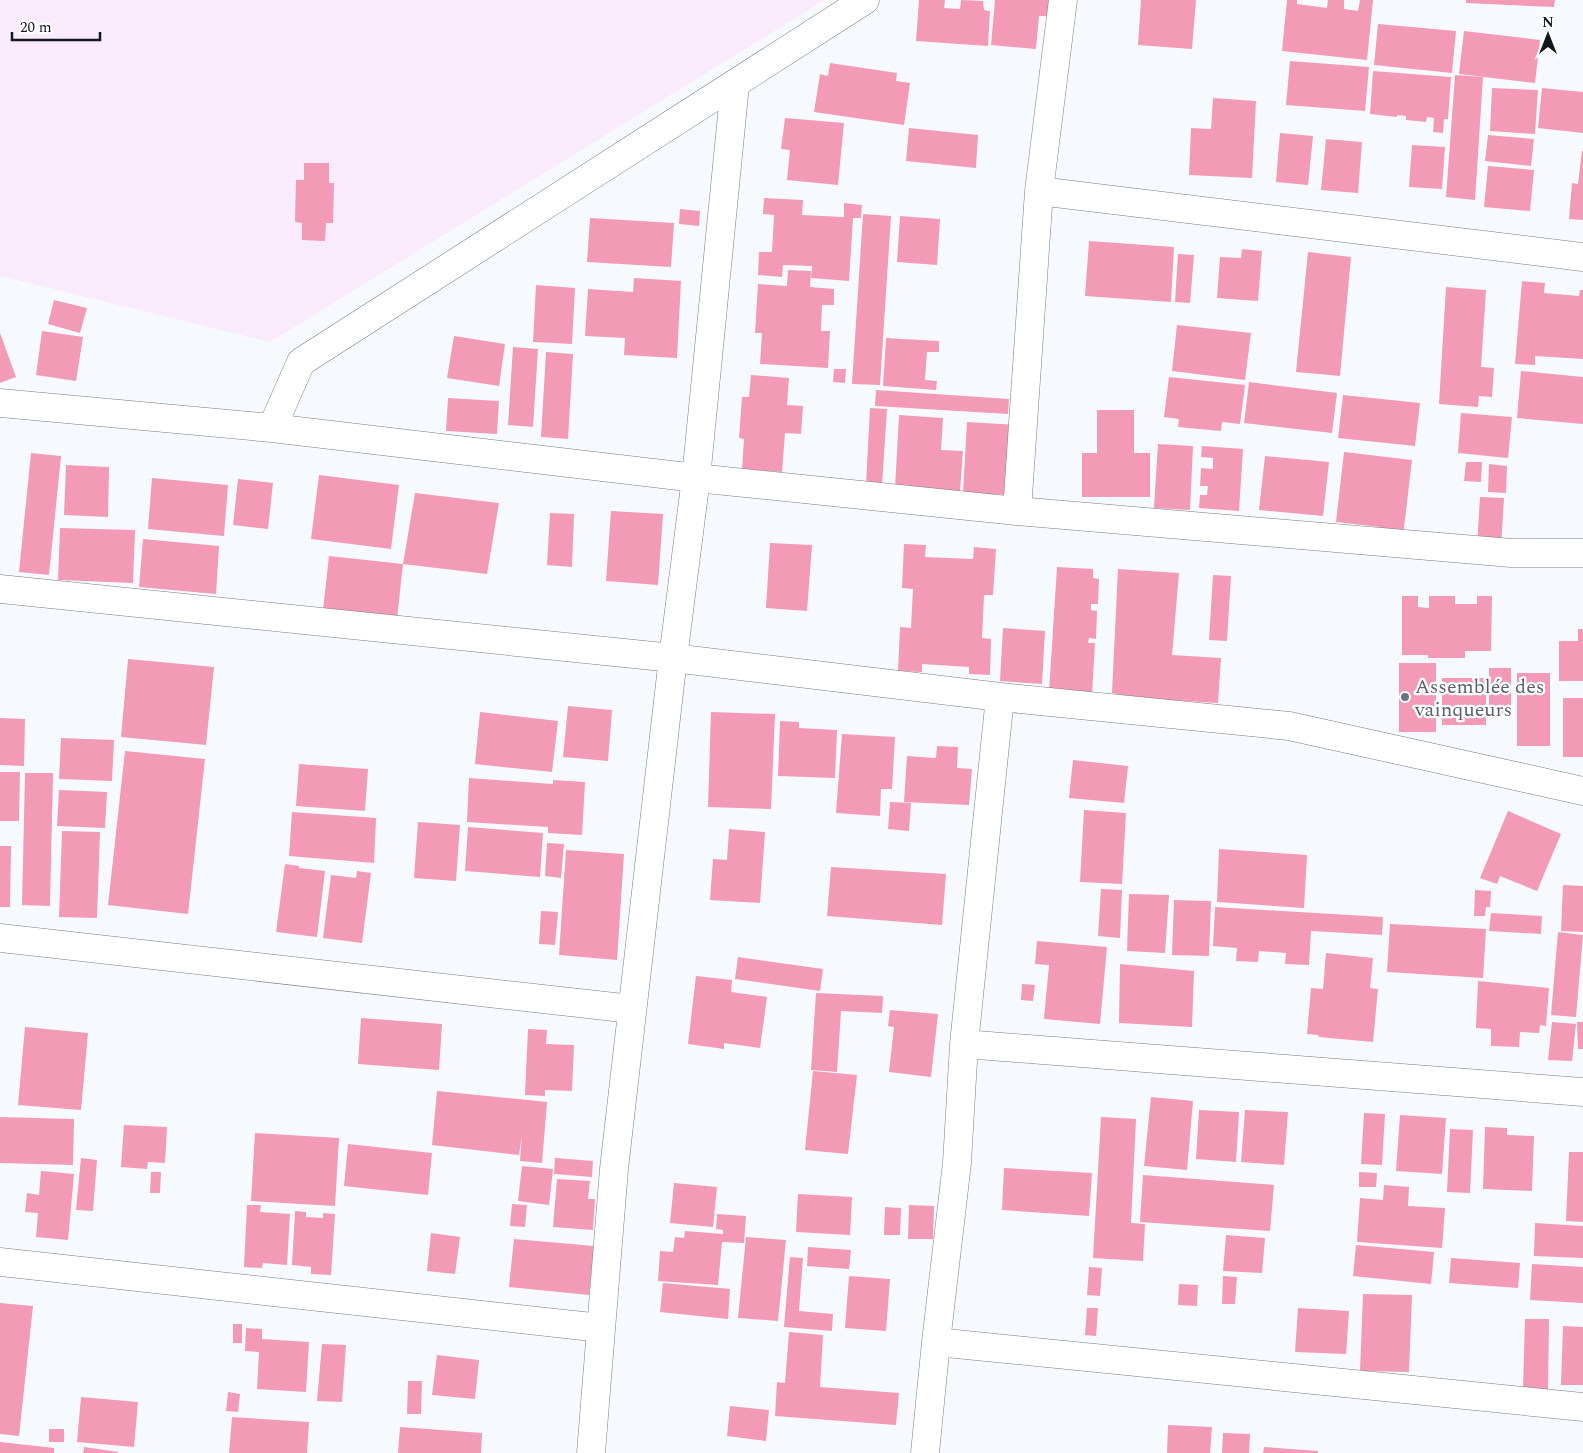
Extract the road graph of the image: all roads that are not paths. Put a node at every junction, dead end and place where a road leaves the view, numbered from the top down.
1 (865, 0) edge
2 (1063, 0) edge
3 (735, 85) junction
4 (1039, 191) junction
5 (1583, 257) edge
6 (0, 403) edge
7 (272, 428) junction
8 (696, 478) junction
9 (1018, 511) junction
10 (1583, 553) edge
11 (0, 589) edge
12 (673, 658) junction
13 (1000, 697) junction
14 (1583, 791) edge
15 (0, 938) edge
16 (632, 1009) junction
17 (964, 1044) junction
18 (1583, 1092) edge
19 (0, 1262) edge
20 (601, 1328) junction
21 (936, 1342) junction
22 (1583, 1407) edge
23 (591, 1453) edge
24 (925, 1453) edge

1 - 3 street
2 - 4 street
3 - 7 street
3 - 8 street
4 - 5 street
4 - 9 street
6 - 7 street
7 - 8 street
8 - 9 street
8 - 12 street
9 - 10 street
11 - 12 street
12 - 13 street
12 - 16 street
13 - 14 street
13 - 17 street
15 - 16 street
16 - 20 street
17 - 18 street
17 - 21 street
19 - 20 street
20 - 23 street
21 - 22 street
21 - 24 street

